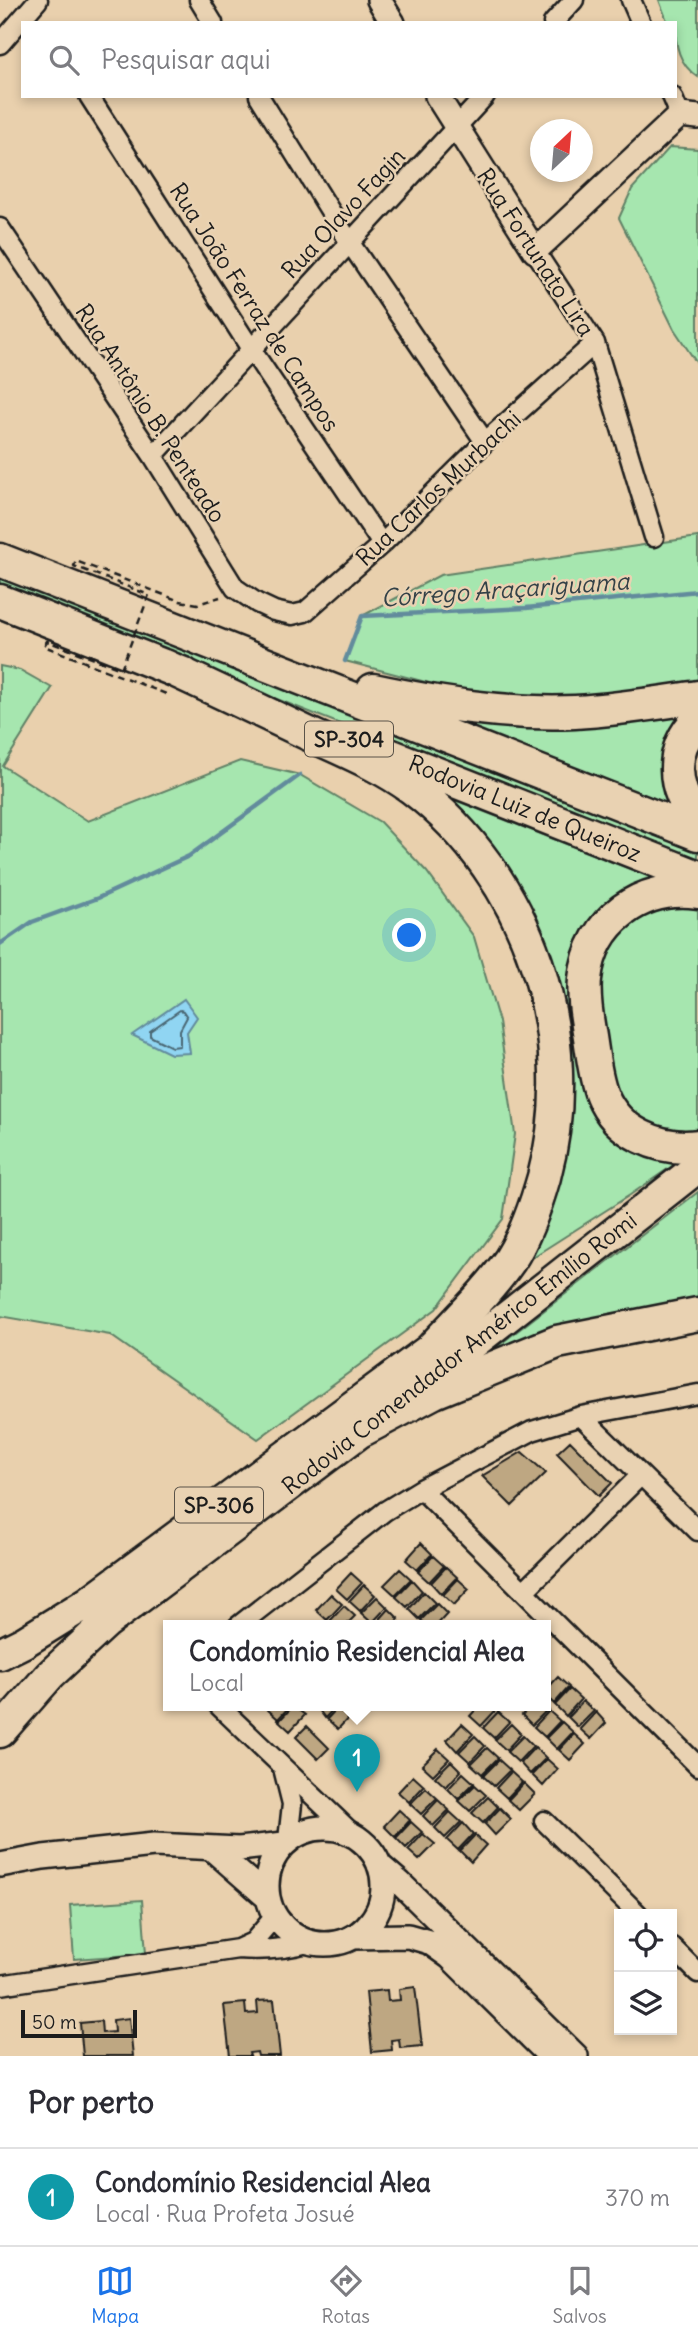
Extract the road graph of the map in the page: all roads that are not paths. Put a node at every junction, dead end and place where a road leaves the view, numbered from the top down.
1 (199, 0) edge
2 (574, 0) edge
3 (631, 0) edge
4 (32, 2) edge
5 (41, 21) edge
6 (212, 21) edge
7 (555, 21) edge
8 (639, 21) edge
9 (0, 44) edge
10 (90, 98) edge
11 (260, 98) edge
12 (438, 98) edge
13 (483, 98) edge
14 (683, 109) edge
15 (456, 127) junction
16 (0, 228) edge
17 (349, 243) junction
18 (535, 251) junction
19 (595, 343) junction
20 (251, 349) junction
21 (485, 442) junction
22 (153, 456) junction
23 (654, 537) dead end
24 (382, 544) junction
25 (0, 560) edge
26 (44, 577) junction
27 (0, 601) edge
28 (274, 611) joint
29 (165, 680) junction
30 (698, 697) edge
31 (698, 720) edge
32 (698, 819) edge
33 (698, 834) edge
34 (698, 877) edge
35 (698, 891) edge
36 (698, 1146) edge
37 (698, 1167) edge
38 (665, 1193) junction
39 (698, 1314) edge
40 (432, 1347) junction
41 (698, 1394) edge
42 (580, 1416) junction
43 (364, 1429) junction
44 (641, 1475) junction
45 (421, 1489) junction
46 (698, 1531) edge
47 (524, 1591) junction
48 (246, 1620) edge
49 (0, 1654) edge
50 (224, 1711) edge
51 (0, 1732) edge
52 (698, 1766) edge
53 (284, 1768) junction
54 (544, 1821) dead end
55 (354, 1835) junction
56 (286, 1842) junction
57 (211, 1848) junction
58 (0, 1851) edge
59 (43, 1857) junction
60 (0, 1865) edge
61 (379, 1865) junction
62 (271, 1907) junction
63 (633, 1909) edge
64 (352, 1937) junction
65 (311, 1942) junction
66 (238, 1949) junction
67 (677, 1952) edge
68 (698, 1973) edge
69 (0, 1985) edge
70 (550, 2056) edge
71 (576, 2056) edge

1 - 6 street
2 - 7 street
3 - 8 street
4 - 5 street
4 - 9 street
10 - 20 street, Rua João Ferraz de Campos
11 - 17 street
12 - 15 street, Rua Fortunato Lira
13 - 15 street, Rua Olavo Fagin
14 - 18 street
15 - 17 street, Rua Olavo Fagin
15 - 18 street, Rua Fortunato Lira
16 - 22 street, Rua Antônio B. Penteado
17 - 20 street, Rua Olavo Fagin
17 - 21 street
18 - 19 street, Rua Fortunato Lira
19 - 21 street, Rua Carlos Murbachi
19 - 23 street, Rua Fortunato Lira
20 - 22 street, Rua Olavo Fagin
20 - 24 street, Rua João Ferraz de Campos
21 - 24 street, Rua Carlos Murbachi
22 - 28 street, Rua Antônio B. Penteado
24 - 28 street, Rua Carlos Murbachi
25 - 26 highway, Rodovia Luiz de Queiroz / SP-304
26 - 30 highway
26 - 33 highway, Rodovia Luiz de Queiroz / SP-304
27 - 29 highway, Rodovia Luiz de Queiroz / SP-304
29 - 34 highway, Rodovia Luiz de Queiroz / SP-304
29 - 40 highway
31 - 32 highway
35 - 36 highway
37 - 38 highway, Rodovia Comendador Américo Emílio Romi / SP-306
38 - 40 highway, Rodovia Comendador Américo Emílio Romi / SP-306
38 - 43 highway, Rodovia Comendador Américo Emílio Romi / SP-306
39 - 43 highway
40 - 49 highway, Rodovia Comendador Américo Emílio Romi / SP-306
41 - 42 street
42 - 44 street
42 - 45 street
43 - 51 highway, Rodovia Comendador Américo Emílio Romi / SP-306
44 - 46 street
44 - 47 street
45 - 47 street
45 - 48 street
47 - 52 street
50 - 53 street
53 - 55 street
53 - 56 street
54 - 63 street
55 - 56 street
55 - 61 street
56 - 57 street
56 - 62 street
57 - 59 street
57 - 62 street
58 - 59 street
59 - 60 street
61 - 64 street
61 - 71 street
62 - 65 street
62 - 66 street
64 - 65 street
64 - 70 street
65 - 66 street
66 - 69 street
67 - 68 street

